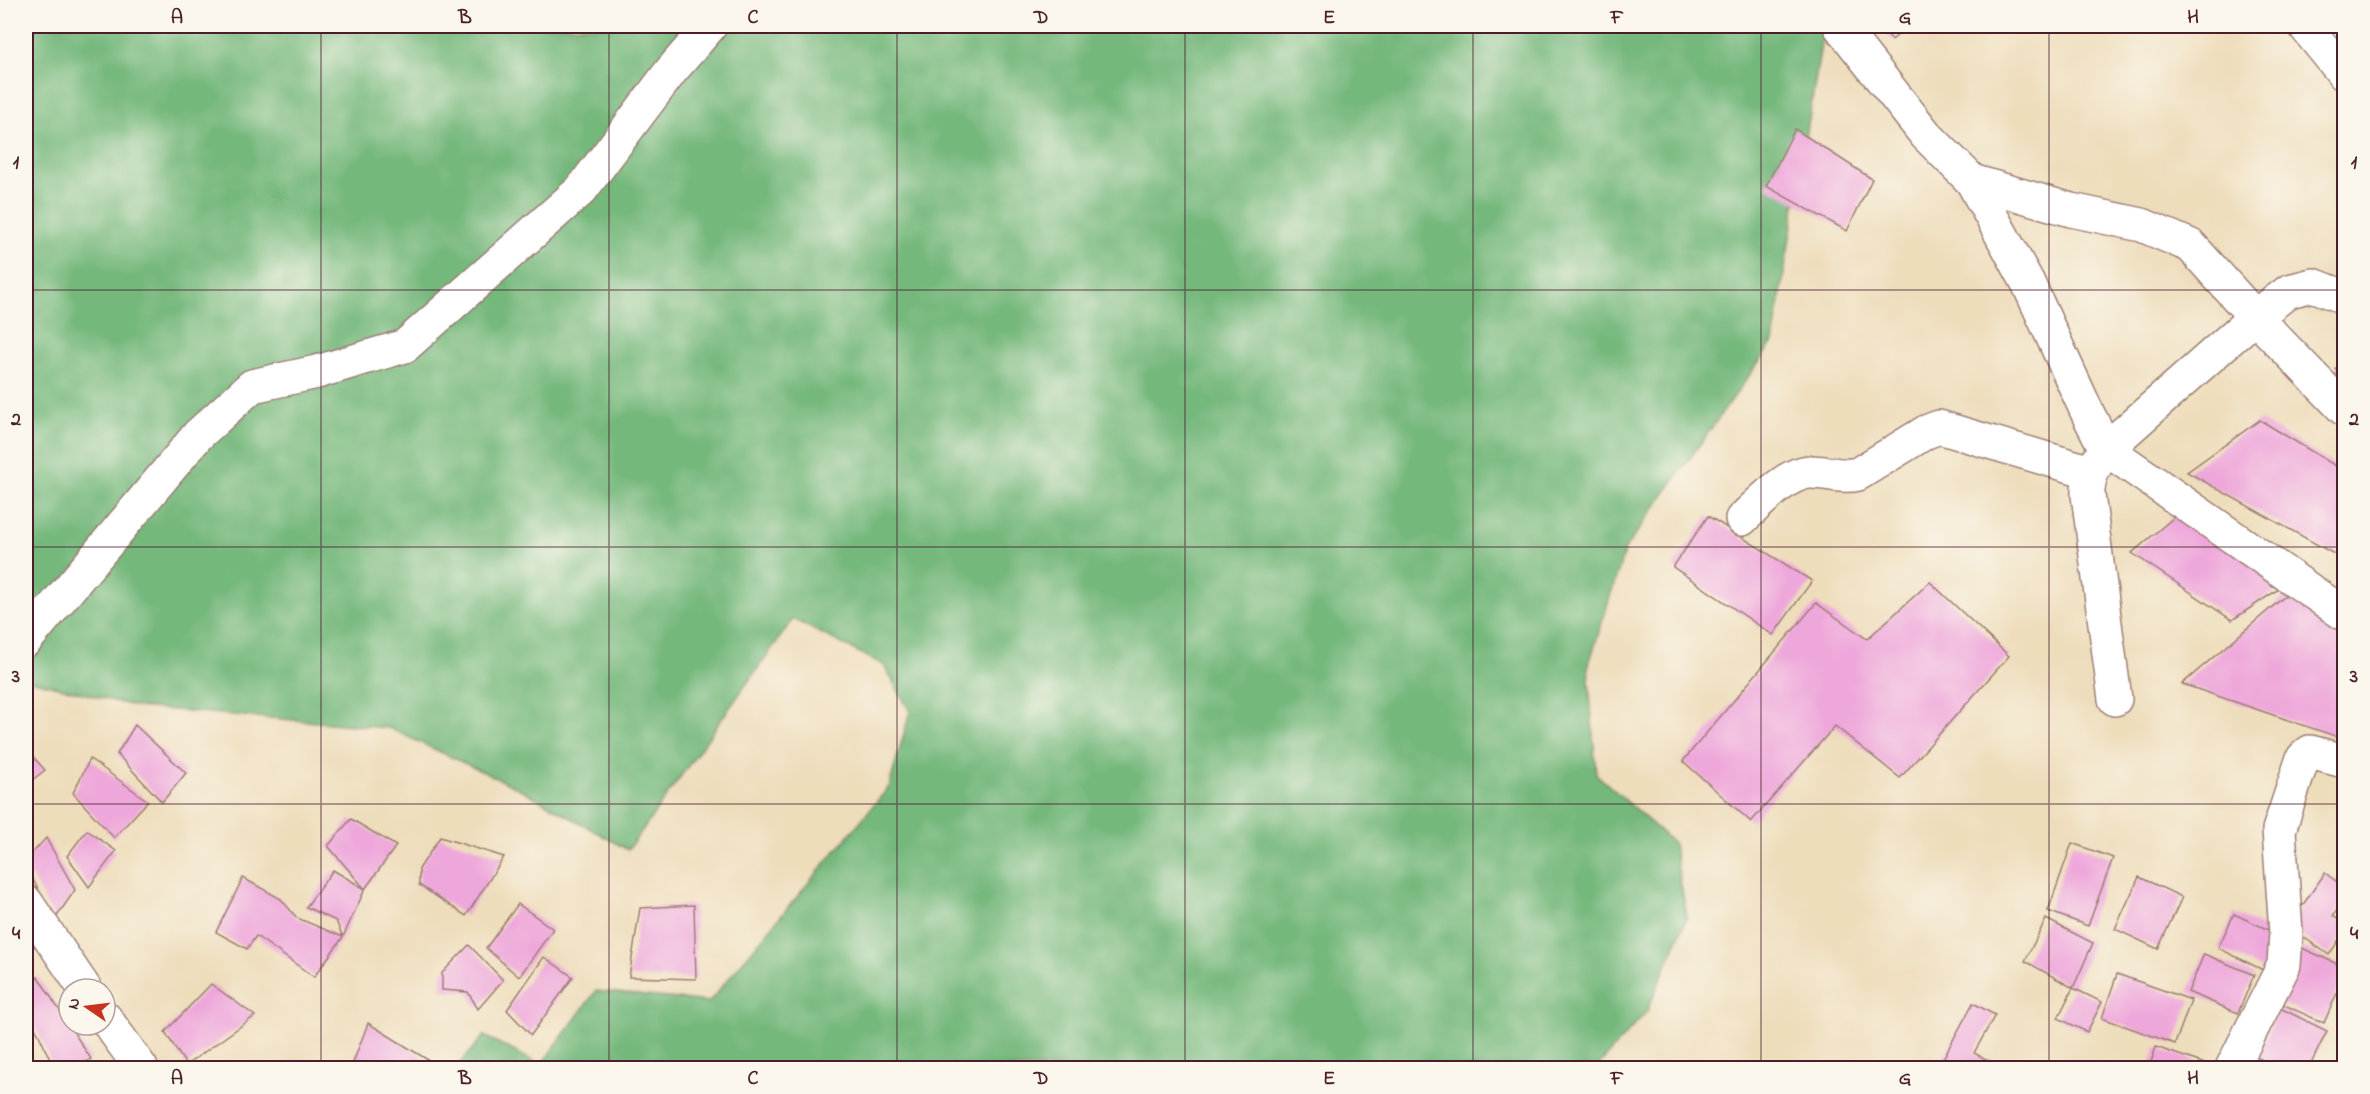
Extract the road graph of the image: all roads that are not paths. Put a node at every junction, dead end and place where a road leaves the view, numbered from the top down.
1 (710, 26) edge
2 (1840, 26) edge
3 (2305, 26) edge
4 (2344, 74) edge
5 (1972, 181) junction
6 (2344, 297) edge
7 (2254, 317) junction
8 (2344, 409) edge
9 (2099, 461) junction
10 (1742, 519) dead end
11 (2343, 609) edge
12 (26, 640) edge
13 (2115, 699) dead end
14 (2344, 761) edge
15 (26, 902) edge
16 (77, 977) edge
17 (117, 1035) edge
18 (141, 1068) edge
19 (2232, 1068) edge

1 - 12 street
2 - 5 street
3 - 4 street
5 - 7 street
5 - 9 street
6 - 7 street
7 - 8 street
7 - 9 street
9 - 10 street
9 - 11 street
9 - 13 street
14 - 19 street
15 - 16 street
17 - 18 street

